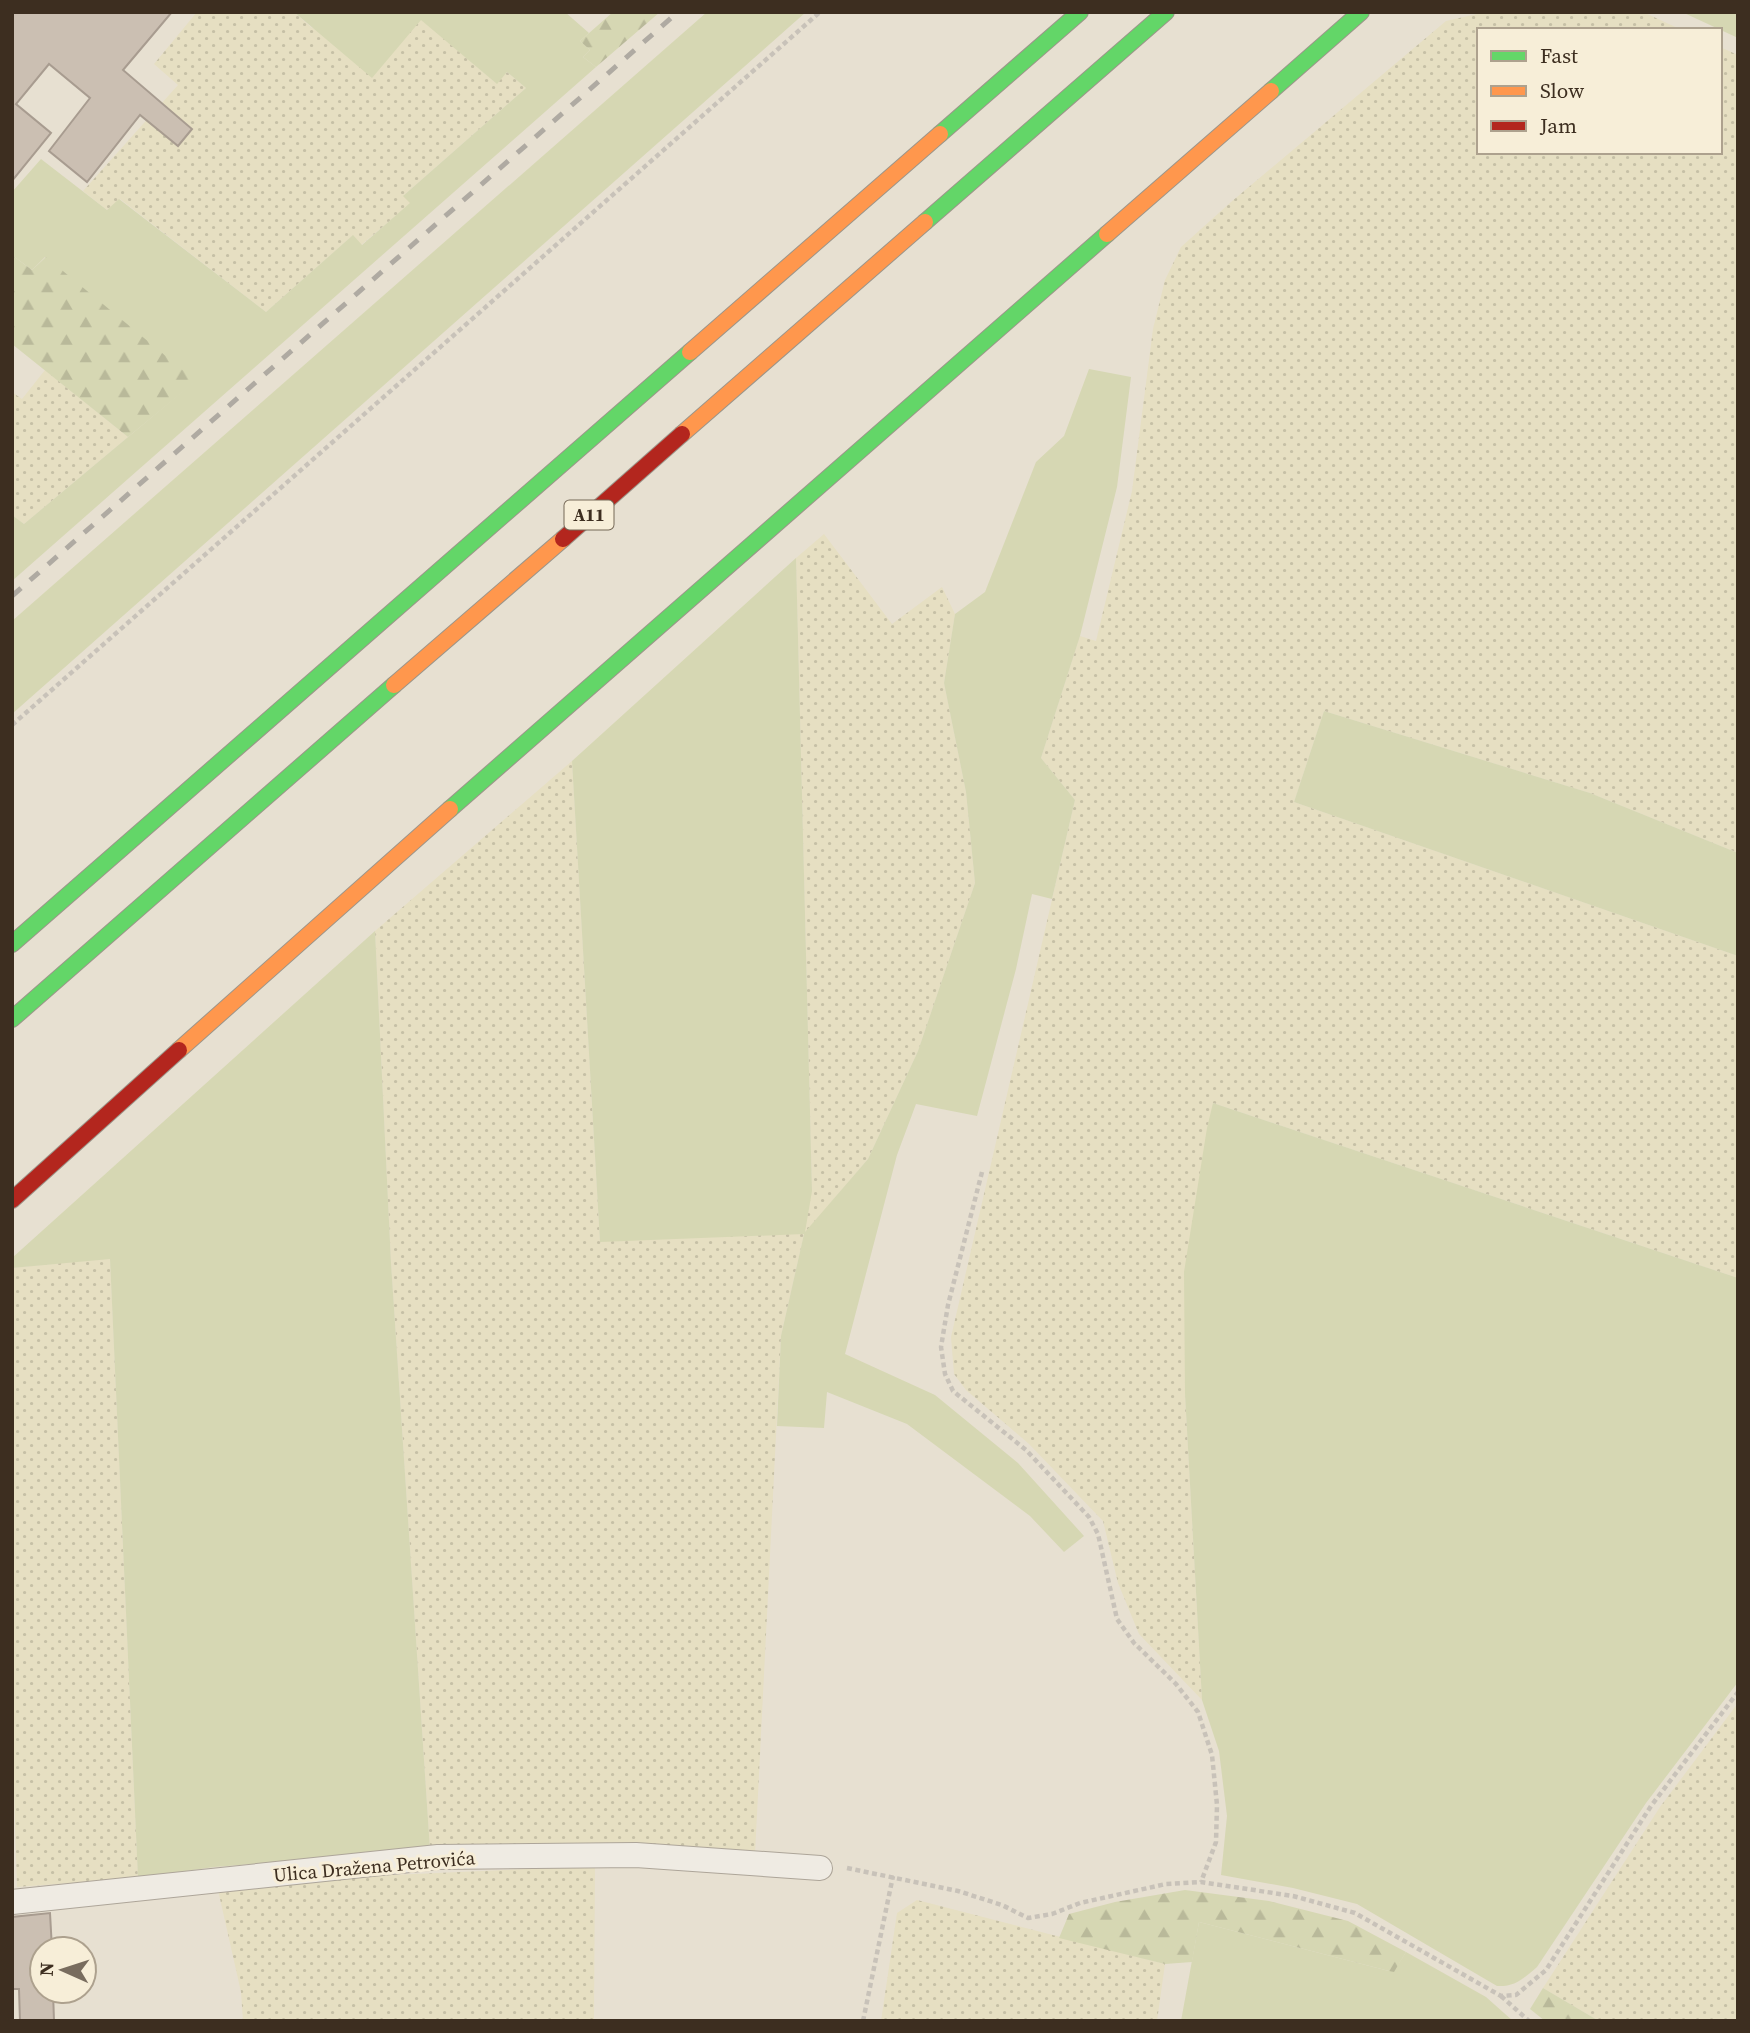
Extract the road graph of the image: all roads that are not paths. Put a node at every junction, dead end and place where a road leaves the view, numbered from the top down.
1 (1080, 12) edge
2 (1166, 12) edge
3 (1361, 12) edge
4 (12, 944) edge
5 (12, 1019) edge
6 (12, 1200) edge
7 (820, 1868) road end
8 (12, 1902) edge

1 - 4 main road
2 - 5 main road, A11
3 - 6 main road
7 - 8 street, Ulica Dražena Petrovića

